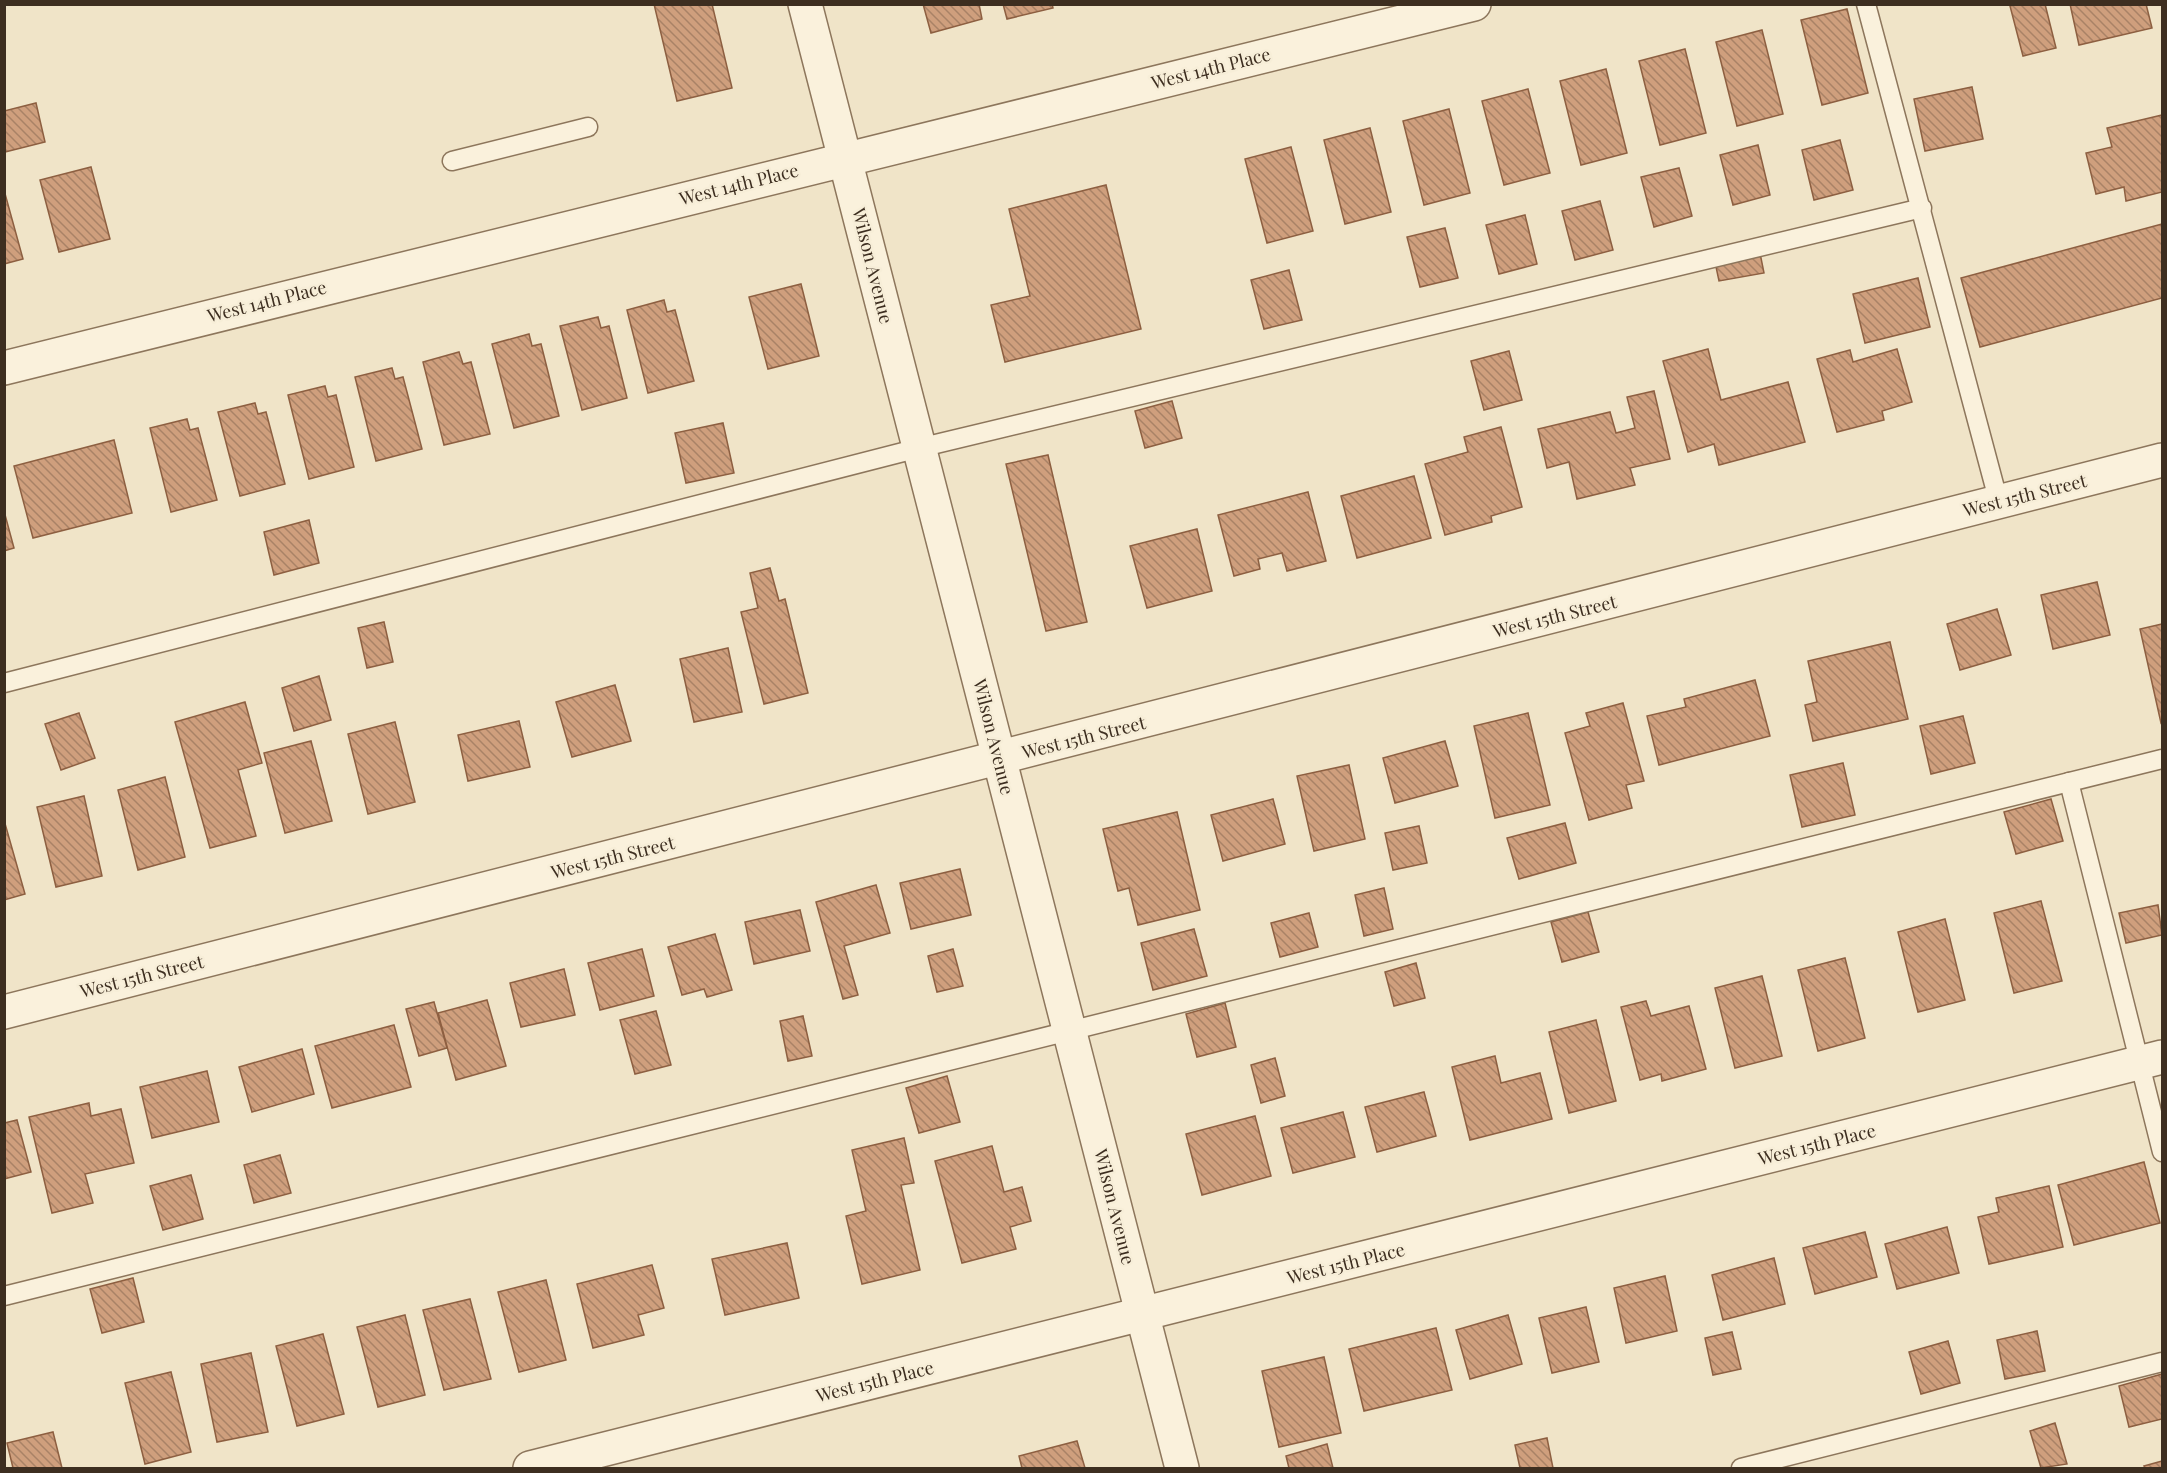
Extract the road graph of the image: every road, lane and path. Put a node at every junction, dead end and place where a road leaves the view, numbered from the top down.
1 (805, 4) edge
2 (1474, 4) edge
3 (1866, 4) edge
4 (1396, 14) edge
5 (588, 127) dead end
6 (845, 159) junction
7 (452, 161) dead end
8 (1922, 208) junction
9 (4, 368) edge
10 (920, 448) junction
11 (2163, 460) edge
12 (1999, 502) junction
13 (4, 683) edge
14 (999, 759) junction
15 (2163, 759) edge
16 (2069, 782) junction
17 (4, 1012) edge
18 (1069, 1032) junction
19 (2152, 1060) edge
20 (2163, 1152) edge
21 (4, 1296) edge
22 (1142, 1316) junction
23 (2163, 1362) edge
24 (530, 1468) edge
25 (1182, 1468) edge
26 (1741, 1468) edge

1 - 6 street, Wilson Avenue
2 - 4 street, West 14th Place
3 - 8 lane
4 - 6 street, West 14th Place
5 - 7 lane
6 - 9 street, West 14th Place
6 - 10 street, Wilson Avenue
8 - 10 lane
8 - 12 lane
10 - 13 lane
10 - 14 street, Wilson Avenue
11 - 12 street, West 15th Street
12 - 14 street, West 15th Street
14 - 17 street, West 15th Street
14 - 18 street, Wilson Avenue
15 - 16 lane
16 - 18 lane
16 - 19 lane
18 - 21 lane
18 - 22 street, Wilson Avenue
19 - 20 lane
19 - 22 street, West 15th Place
22 - 24 street, West 15th Place
22 - 25 street, Wilson Avenue
23 - 26 lane

